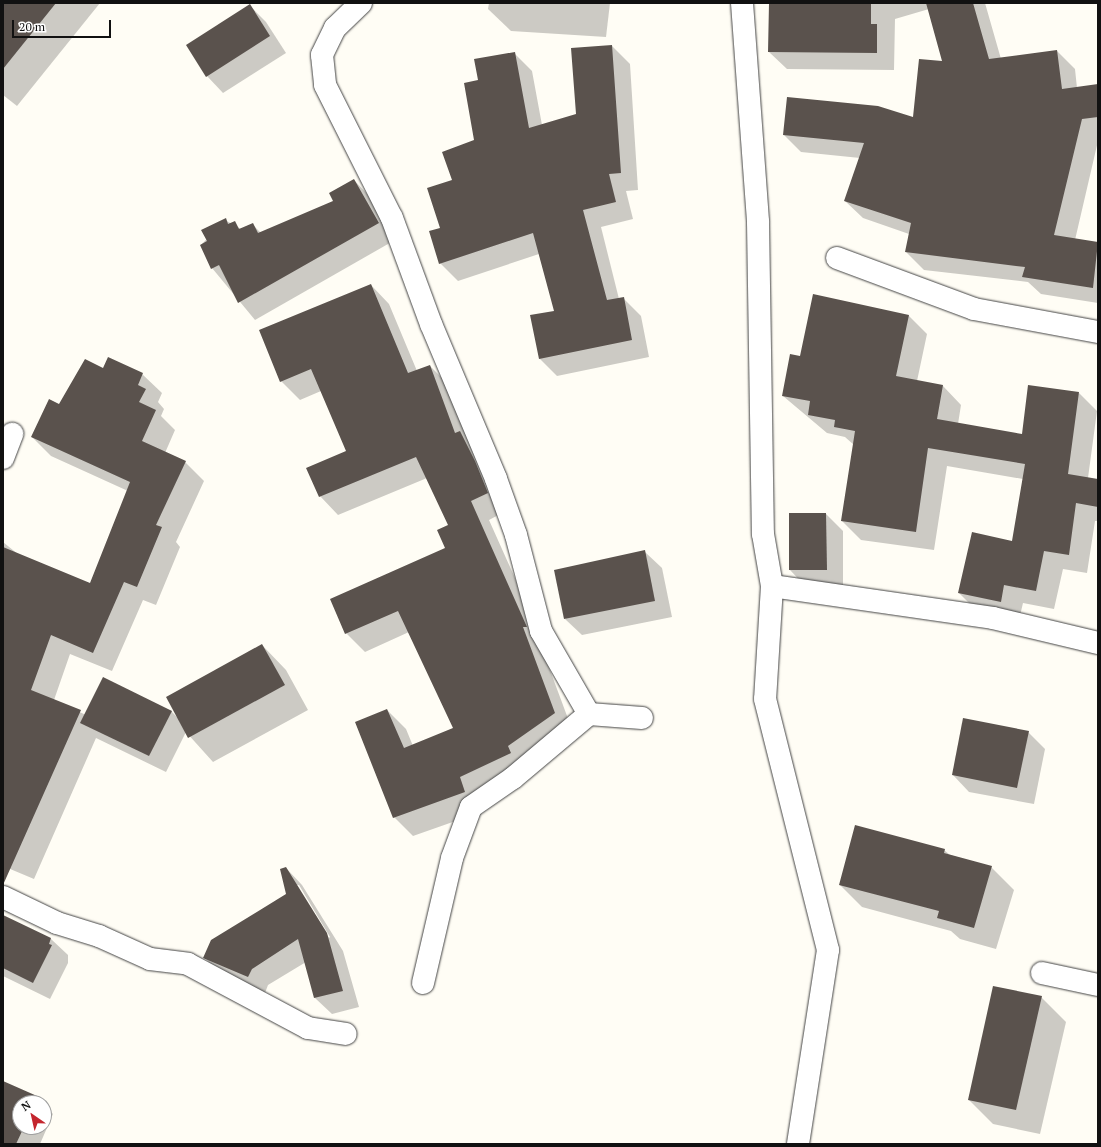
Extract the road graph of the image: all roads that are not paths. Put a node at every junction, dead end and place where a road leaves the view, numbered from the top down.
1 (361, 3) edge
2 (742, 3) edge
3 (837, 258) dead end
4 (1098, 332) edge
5 (12, 434) dead end
6 (3, 458) edge
7 (772, 586) junction
8 (1098, 643) edge
9 (589, 714) junction
10 (642, 718) dead end
11 (3, 897) edge
12 (1042, 973) dead end
13 (423, 983) dead end
14 (1098, 985) edge
15 (346, 1034) dead end
16 (798, 1144) edge

1 - 9 street
2 - 7 street
3 - 4 street
5 - 6 street
7 - 8 street
7 - 16 street
9 - 10 street
9 - 13 street
11 - 15 street
12 - 14 street

